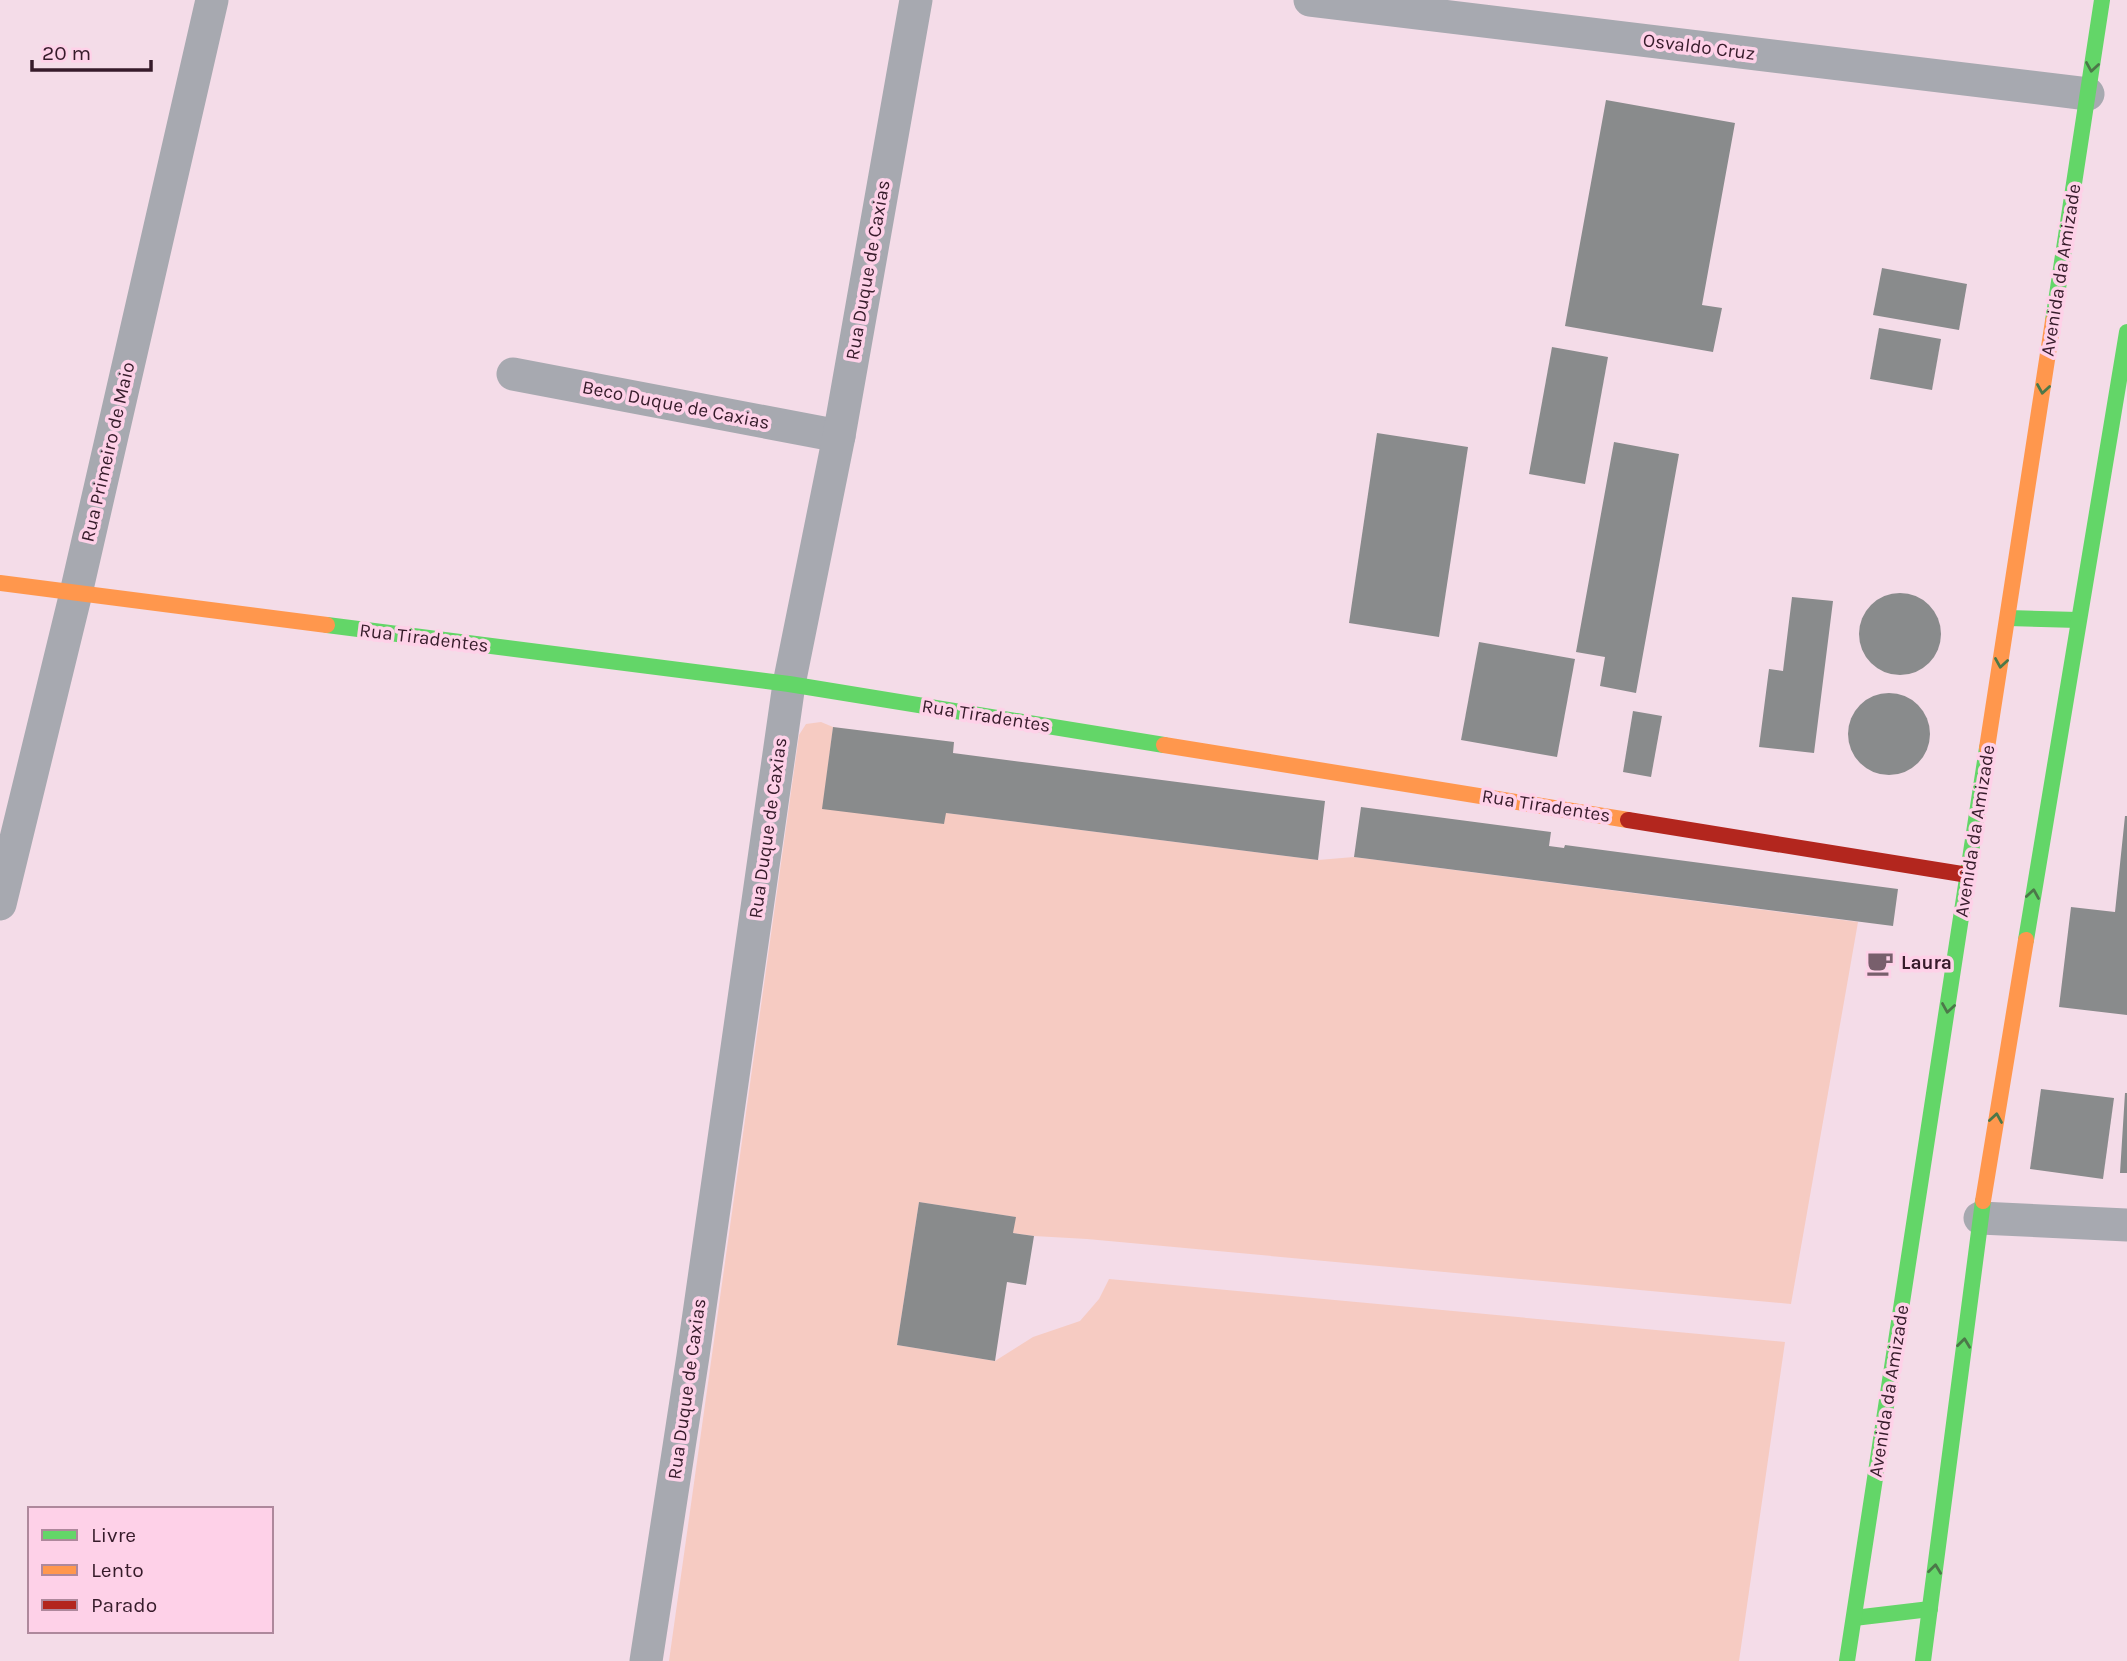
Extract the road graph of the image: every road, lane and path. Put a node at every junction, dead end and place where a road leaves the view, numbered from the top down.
1 (212, 0) edge
2 (916, 0) edge
3 (1310, 0) edge
4 (2102, 0) edge
5 (2088, 94) junction
6 (2127, 332) edge
7 (513, 374) dead end
8 (839, 436) junction
9 (0, 583) edge
10 (76, 593) junction
11 (2008, 618) junction
12 (2078, 620) junction
13 (789, 684) junction
14 (1968, 875) junction
15 (0, 904) edge
16 (1980, 1218) junction
17 (2127, 1225) edge
18 (1930, 1609) junction
19 (1854, 1618) junction
20 (646, 1661) edge
21 (1847, 1661) edge
22 (1923, 1661) edge

1 - 10 street, Rua Primeiro de Maio
2 - 8 street, Rua Duque de Caxias
3 - 5 street, Osvaldo Cruz
4 -> 5 main road, Avenida da Amizade
5 -> 11 main road, Avenida da Amizade
6 - 12 main road
7 - 8 street, Beco Duque de Caxias
8 - 13 street, Rua Duque de Caxias
9 - 10 main road, Rua Tiradentes
10 - 13 main road, Rua Tiradentes
10 - 15 street, Rua Primeiro de Maio
11 - 12 main road
11 -> 14 main road, Avenida da Amizade
16 -> 12 main road
13 - 14 main road, Rua Tiradentes
13 - 20 street, Rua Duque de Caxias
14 -> 19 main road, Avenida da Amizade
16 - 17 street
18 -> 16 main road
18 - 19 main road
18 - 22 main road
19 - 21 main road, Avenida da Amizade

